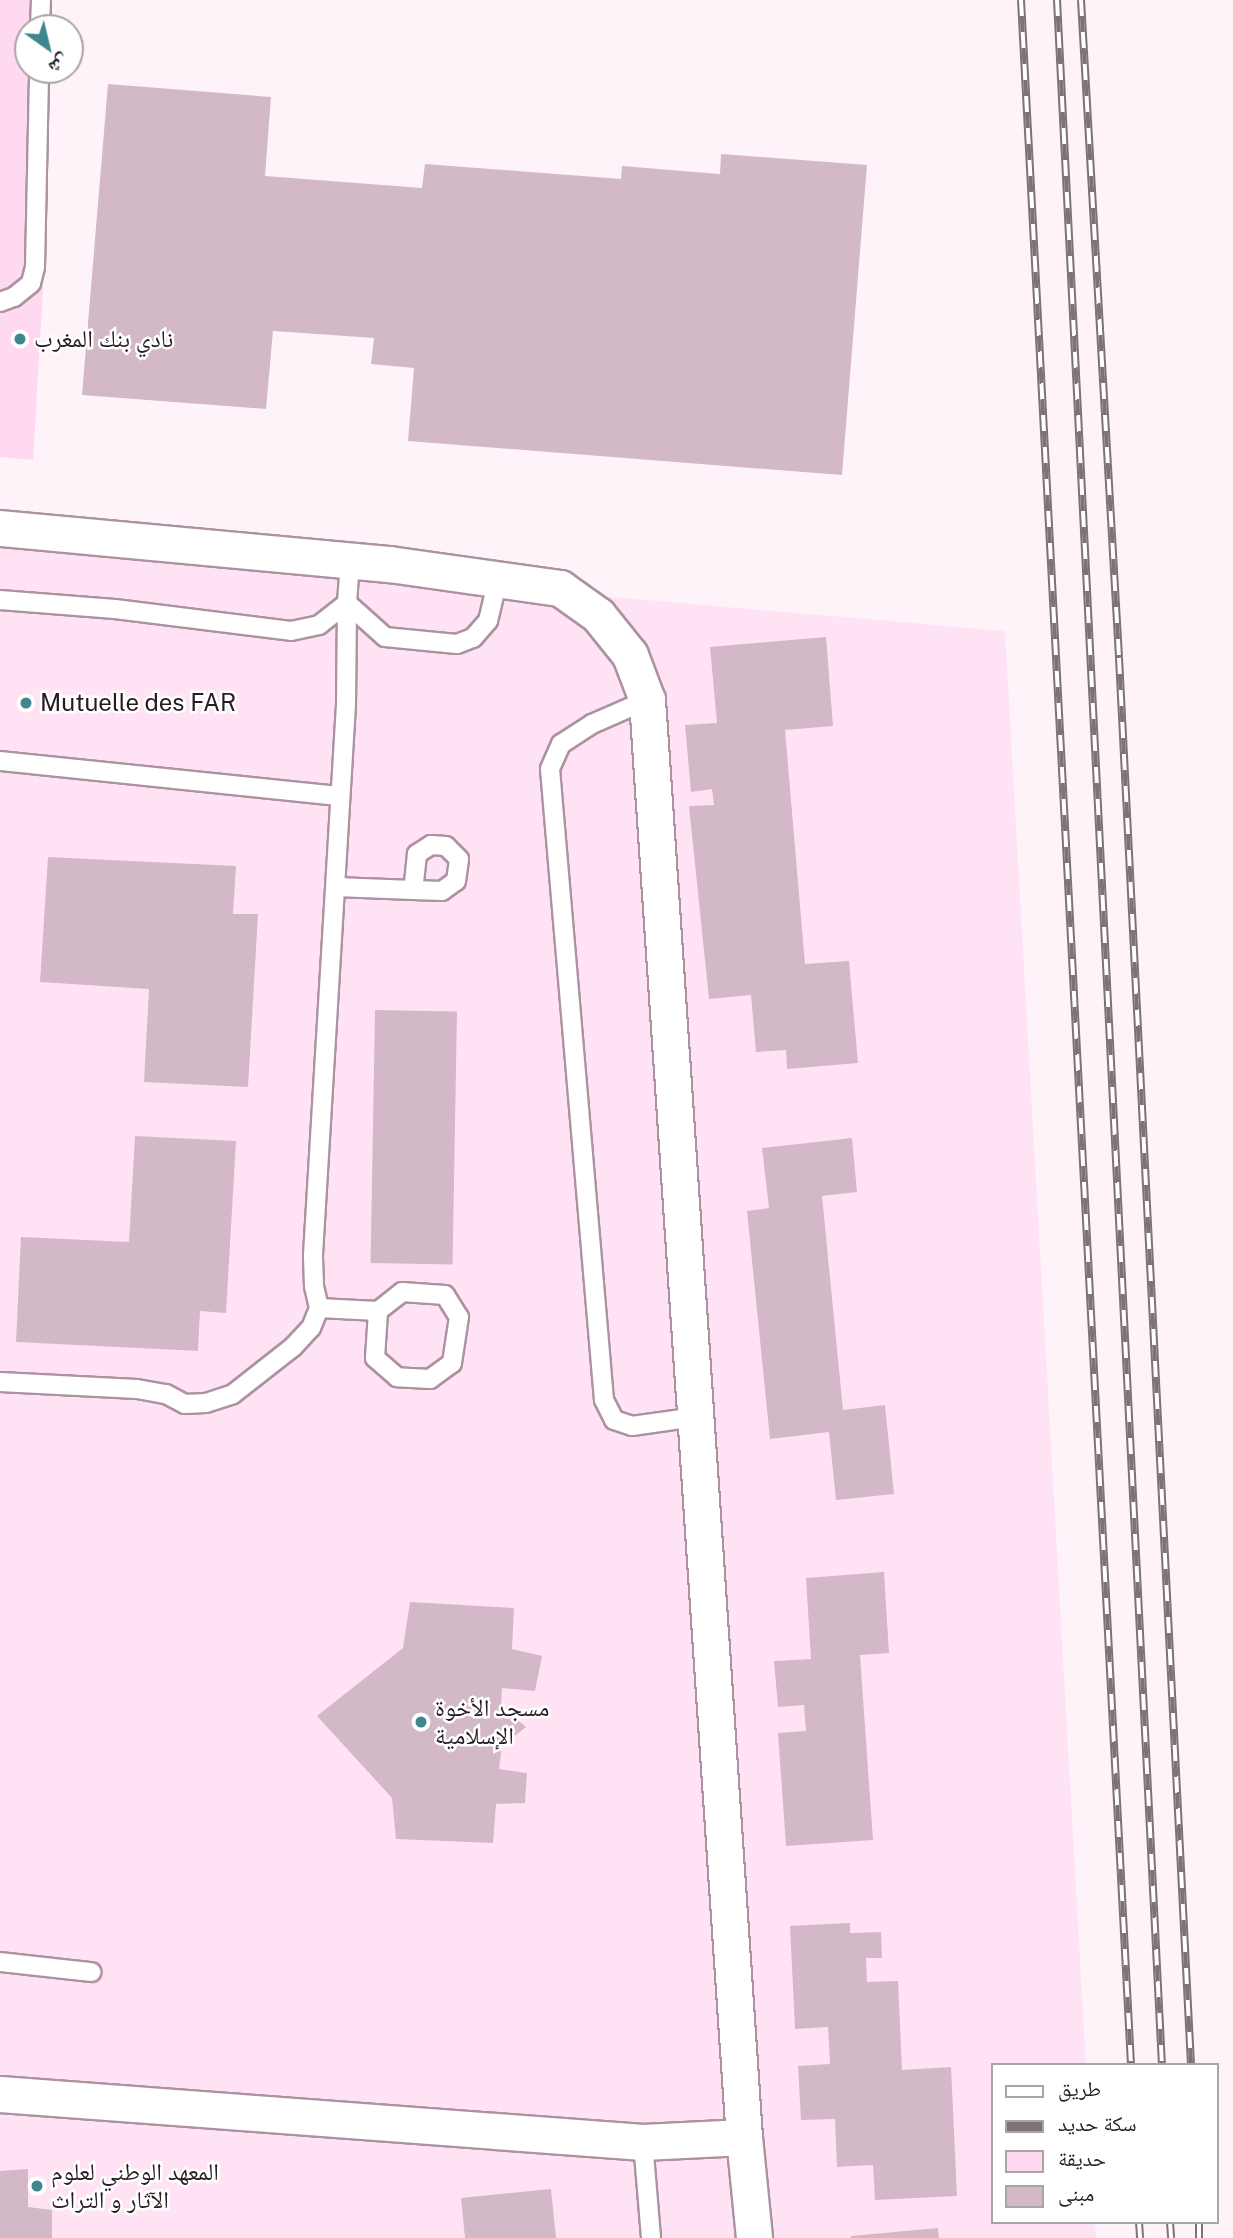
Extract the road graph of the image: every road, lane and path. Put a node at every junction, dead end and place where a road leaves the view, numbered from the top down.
1 (39, 84) edge
2 (0, 302) edge
3 (0, 528) edge
4 (350, 561) junction
5 (498, 579) junction
6 (0, 600) edge
7 (347, 603) junction
8 (647, 700) junction
9 (0, 761) edge
10 (339, 796) junction
11 (336, 887) junction
12 (413, 890) dead end
13 (318, 1307) junction
14 (377, 1311) junction
15 (0, 1382) edge
16 (696, 1417) junction
17 (0, 1962) edge
18 (91, 1972) dead end
19 (0, 2094) edge
20 (744, 2137) junction
21 (643, 2142) junction
22 (651, 2238) edge
23 (754, 2238) edge

1 - 2 lane
3 - 4 street
4 - 5 street
4 - 7 lane
5 - 7 lane
5 - 8 street
6 - 7 lane
7 - 10 lane
8 - 16 street
8 - 16 lane
9 - 10 lane
10 - 11 lane
11 - 12 lane
11 - 13 lane
13 - 14 lane
13 - 15 lane
14 - 14 lane
16 - 20 street
17 - 18 lane
19 - 21 street
20 - 21 street
20 - 23 street
21 - 22 lane

